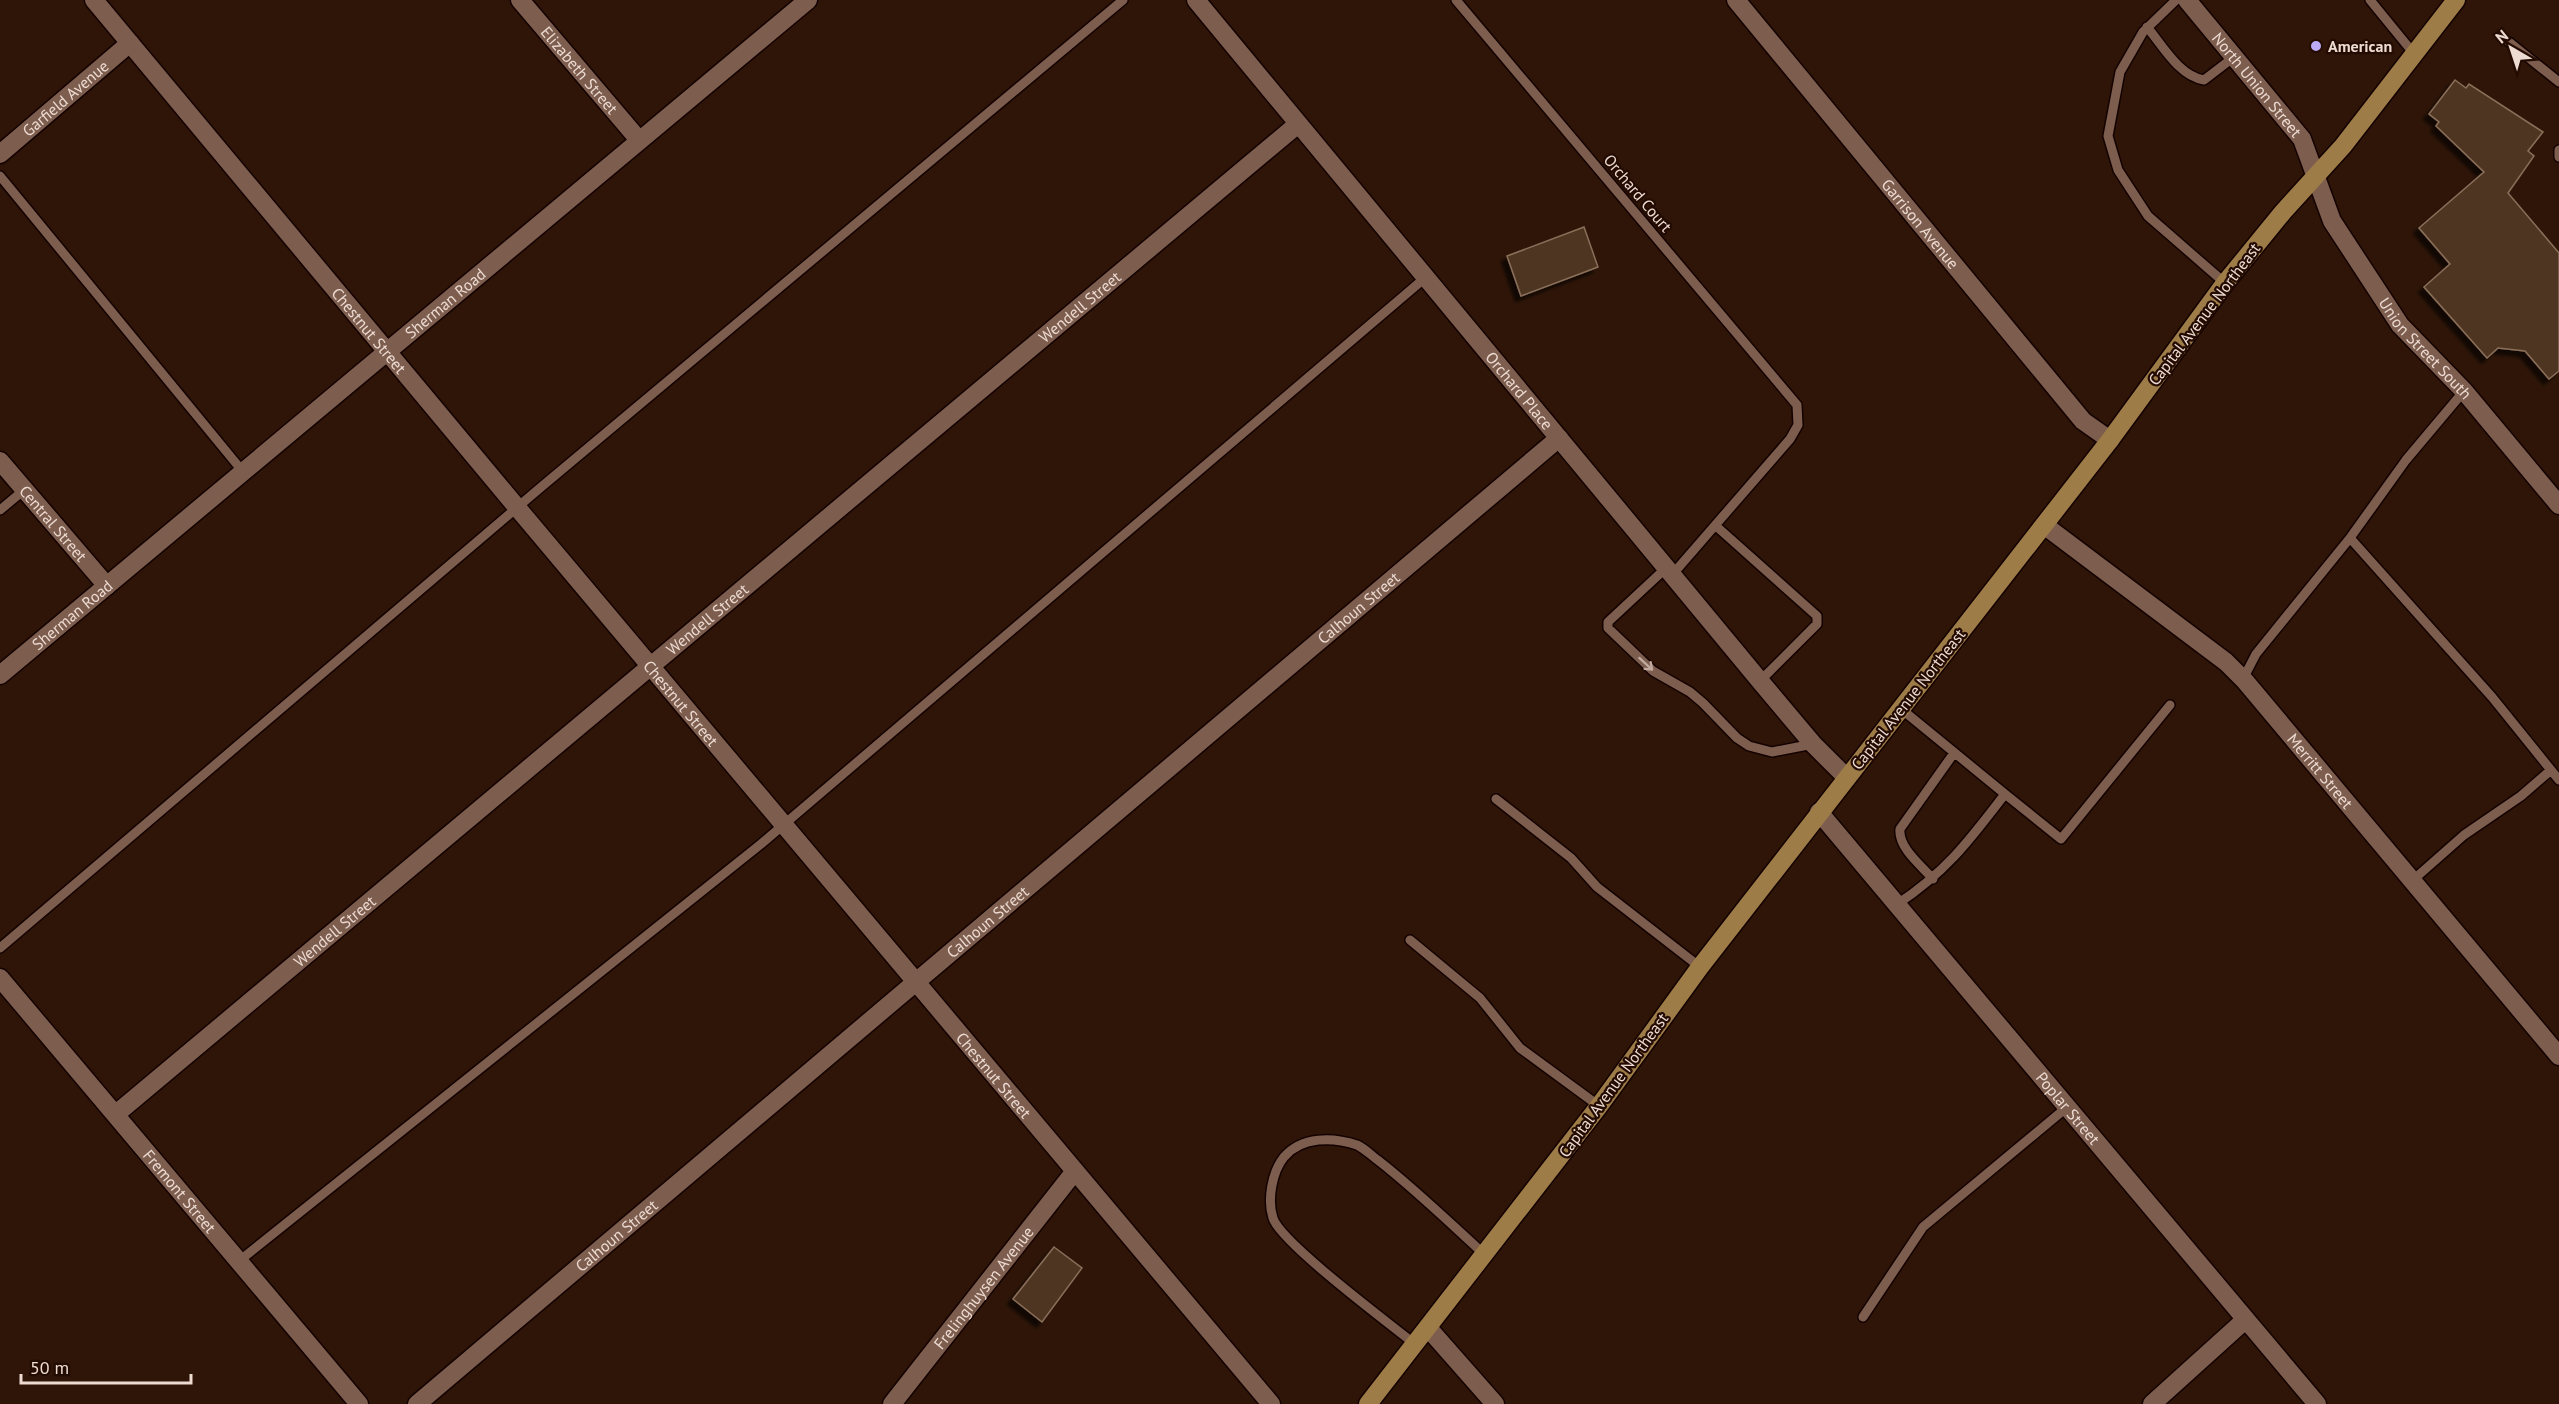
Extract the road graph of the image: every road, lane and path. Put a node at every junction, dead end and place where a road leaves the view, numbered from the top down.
1 (94, 0) edge
2 (520, 0) edge
3 (808, 0) edge
4 (1123, 0) edge
5 (1196, 0) edge
6 (1456, 0) edge
7 (1736, 0) edge
8 (2176, 0) edge
9 (2187, 0) edge
10 (2370, 0) edge
11 (2456, 0) edge
12 (2147, 27) junction
13 (2509, 42) dead end
14 (130, 43) junction
15 (2415, 55) junction
16 (2234, 57) junction
17 (2559, 82) edge
18 (1298, 124) junction
19 (639, 140) junction
20 (2559, 150) edge
21 (0, 154) edge
22 (2559, 157) edge
23 (0, 176) edge
24 (2317, 176) junction
25 (1426, 277) junction
26 (2225, 283) junction
27 (386, 353) junction
28 (2464, 391) junction
29 (1558, 438) junction
30 (2110, 440) junction
31 (0, 462) edge
32 (244, 473) junction
33 (24, 490) junction
34 (2559, 505) edge
35 (517, 508) junction
36 (0, 510) edge
37 (2044, 525) junction
38 (1716, 526) junction
39 (2350, 538) junction
40 (1669, 572) junction
41 (106, 586) junction
42 (651, 668) junction
43 (0, 675) edge
44 (2242, 678) junction
45 (1760, 681) junction
46 (2170, 705) dead end
47 (1900, 708) junction
48 (1813, 744) junction
49 (1954, 753) junction
50 (2551, 770) junction
51 (1847, 778) junction
52 (2559, 780) edge
53 (2005, 794) junction
54 (1496, 799) dead end
55 (1819, 812) junction
56 (784, 823) junction
57 (1934, 879) junction
58 (2413, 880) junction
59 (1896, 905) junction
60 (1410, 940) dead end
61 (0, 948) edge
62 (1700, 967) junction
63 (0, 978) edge
64 (917, 982) junction
65 (2559, 1056) edge
66 (1599, 1106) junction
67 (2066, 1108) junction
68 (116, 1114) junction
69 (1075, 1171) junction
70 (1485, 1255) junction
71 (239, 1261) junction
72 (1863, 1317) dead end
73 (2245, 1320) junction
74 (1429, 1329) junction
75 (1416, 1345) junction
76 (359, 1404) edge
77 (417, 1404) edge
78 (892, 1404) edge
79 (1271, 1404) edge
80 (1368, 1404) edge
81 (1495, 1404) edge
82 (2152, 1404) edge
83 (2317, 1404) edge

1 - 14 street, Chestnut Street
2 - 19 street, Elizabeth Street
3 - 19 street, Sherman Road
4 - 35 lane
5 - 18 street, Orchard Place
6 - 38 lane, Orchard Court
7 - 30 street, Garrison Avenue
8 - 12 lane
9 - 16 street, North Union Street
10 - 15 lane
11 - 15 main road, Capital Avenue Northeast
12 - 16 lane
12 - 26 lane
13 - 17 lane
14 - 21 street, Garfield Avenue
14 - 27 street, Chestnut Street
15 - 24 main road, Capital Avenue Northeast
16 - 24 street, North Union Street
18 - 25 street, Orchard Place
18 - 42 street, Wendell Street
19 - 27 street, Sherman Road
20 - 22 lane
23 - 32 lane
24 - 26 main road, Capital Avenue Northeast
24 - 28 street, Union Street South
25 - 29 street, Orchard Place
25 - 56 lane
26 - 30 main road, Capital Avenue Northeast
27 - 32 street, Sherman Road
27 - 35 street, Chestnut Street
28 - 34 street, Union Street South
28 - 39 lane
29 - 40 street, Orchard Place
29 - 64 street, Calhoun Street
30 - 37 main road, Capital Avenue Northeast
31 - 33 street, Central Street
32 - 41 street, Sherman Road
33 - 36 lane
33 - 41 street, Central Street
35 - 42 street, Chestnut Street
35 - 61 lane
37 - 44 street, Merritt Street
37 - 47 main road, Capital Avenue Northeast
38 - 40 lane
38 - 45 lane
39 - 44 lane
39 - 50 lane
40 - 45 street, Orchard Place
40 -> 48 lane
41 - 43 street, Sherman Road
42 - 56 street, Chestnut Street
42 - 68 street, Wendell Street
44 - 58 street, Merritt Street
45 - 48 street, Orchard Place
46 - 53 lane
47 - 49 lane
47 - 51 main road, Capital Avenue Northeast
48 - 51 street, Orchard Place
49 - 53 lane
49 - 57 lane
50 - 52 lane
50 - 58 lane
51 - 55 main road, Capital Avenue Northeast
53 - 57 lane
54 - 62 lane
55 - 59 street, Poplar Street
55 - 62 main road, Capital Avenue Northeast
56 - 64 street, Chestnut Street
56 - 71 lane
57 - 59 lane
58 - 65 street, Merritt Street
59 - 67 street, Poplar Street
60 - 66 lane
62 - 66 main road, Capital Avenue Northeast
63 - 68 street, Fremont Street
64 - 69 street, Chestnut Street
64 - 77 street, Calhoun Street
66 - 70 main road, Capital Avenue Northeast
67 - 72 lane
67 - 73 street, Poplar Street
68 - 71 street, Fremont Street
69 - 78 street, Frelinghuysen Avenue
69 - 79 street, Chestnut Street
70 - 74 main road, Capital Avenue Northeast
70 - 75 lane
71 - 76 street, Fremont Street
73 - 82 street
73 - 83 street, Poplar Street
74 - 75 main road, Capital Avenue Northeast
74 - 81 street
75 - 80 main road, Capital Avenue Northeast

